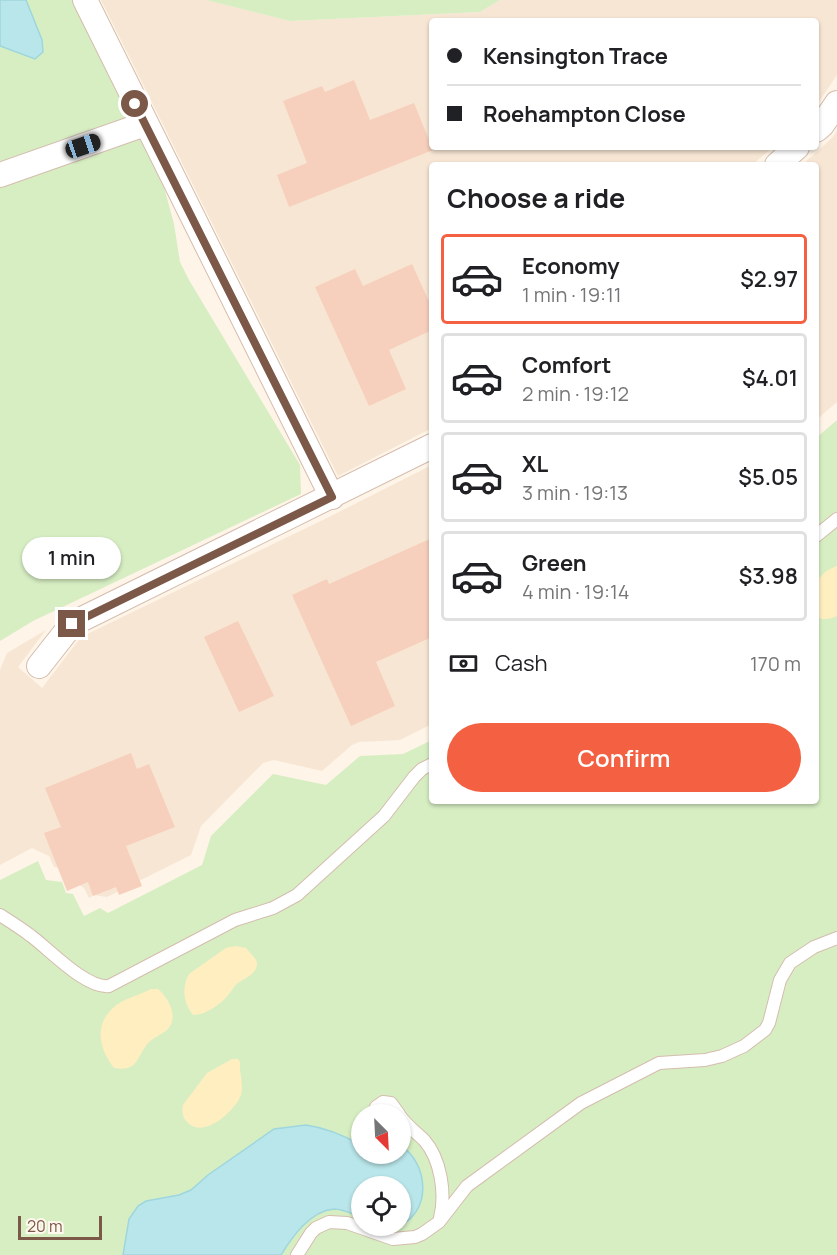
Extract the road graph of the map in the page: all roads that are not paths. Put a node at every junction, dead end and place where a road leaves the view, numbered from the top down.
1 (85, 0) edge
2 (837, 103) edge
3 (145, 124) junction
4 (819, 128) edge
5 (794, 150) edge
6 (780, 162) edge
7 (0, 175) edge
8 (429, 448) edge
9 (332, 497) junction
10 (837, 519) edge
11 (819, 534) edge
12 (39, 666) dead end
13 (429, 766) edge
14 (0, 915) edge
15 (837, 938) edge
16 (411, 1131) edge
17 (439, 1222) junction
18 (297, 1255) edge

1 - 3 street
2 - 4 street
3 - 7 street
3 - 9 street
5 - 6 street
8 - 9 street
9 - 12 street
10 - 11 lane
13 - 14 lane
15 - 17 lane
16 - 17 lane
17 - 18 lane

